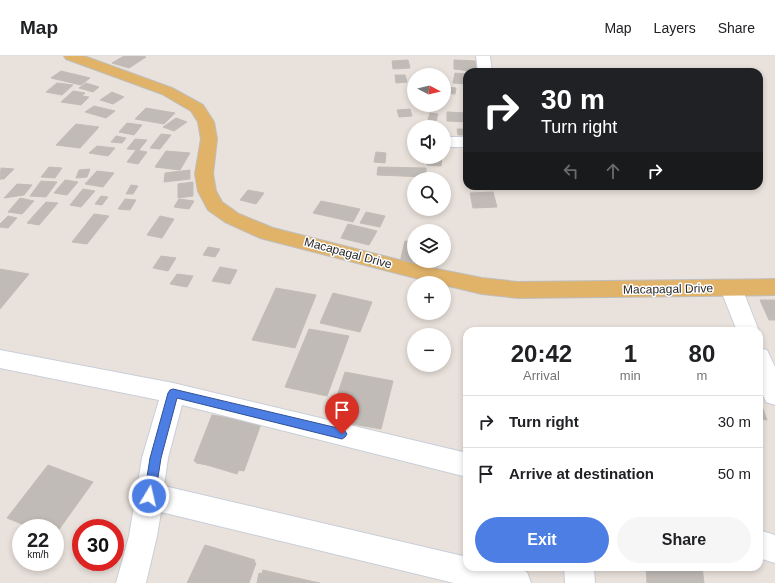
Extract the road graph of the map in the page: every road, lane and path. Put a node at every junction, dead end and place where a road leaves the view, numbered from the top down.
1 (70, 56) edge
2 (483, 56) edge
3 (484, 68) edge
4 (451, 142) edge
5 (463, 142) edge
6 (775, 287) edge
7 (731, 288) junction
8 (746, 327) edge
9 (0, 359) edge
10 (763, 366) edge
11 (173, 393) junction
12 (775, 395) edge
13 (463, 464) edge
14 (149, 496) junction
15 (763, 545) edge
16 (775, 549) edge
17 (463, 570) edge
18 (465, 571) edge
19 (579, 571) edge
20 (131, 583) edge
21 (516, 583) edge
22 (580, 583) edge

1 - 7 main road, Macapagal Drive
2 - 3 street
4 - 5 street
6 - 7 main road, Macapagal Drive
7 - 8 street
9 - 11 street
10 - 12 street
11 - 13 street
11 - 14 street
14 - 17 street
14 - 20 street
15 - 16 street
18 - 21 street
19 - 22 street

